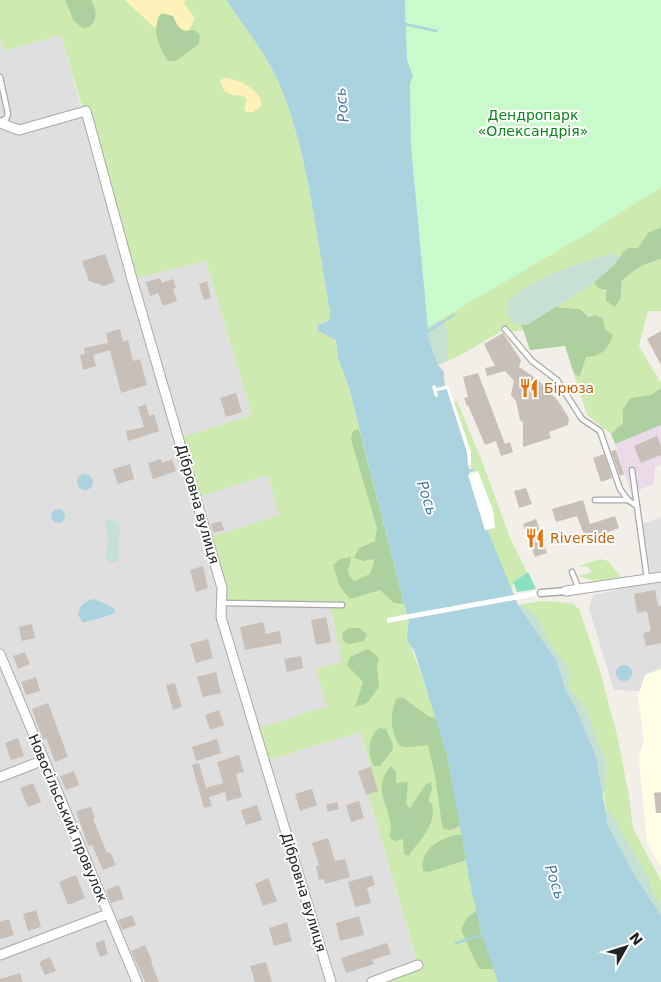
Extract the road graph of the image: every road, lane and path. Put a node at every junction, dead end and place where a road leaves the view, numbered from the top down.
1 (0, 77) edge
2 (0, 122) edge
3 (505, 329) dead end
4 (632, 470) dead end
5 (594, 500) dead end
6 (628, 500) junction
7 (637, 506) junction
8 (572, 572) dead end
9 (661, 577) edge
10 (647, 578) junction
11 (579, 589) junction
12 (566, 591) joint
13 (541, 593) dead end
14 (223, 603) junction
15 (342, 605) dead end
16 (0, 654) edge
17 (44, 760) junction
18 (0, 777) edge
19 (108, 914) junction
20 (0, 955) edge
21 (418, 965) dead end
22 (137, 982) edge
23 (331, 982) edge
24 (372, 982) edge

1 - 2 lane
2 - 14 street, Дібровна вулиця
3 - 6 lane
4 - 7 lane
5 - 6 lane
6 - 7 lane
7 - 10 lane
8 - 11 lane
9 - 10 street
10 - 11 street
11 - 12 street
12 - 13 street
14 - 15 lane
14 - 23 street, Дібровна вулиця
16 - 17 street, Новосільський провулок
17 - 18 street
17 - 19 street, Новосільський провулок
19 - 20 street
19 - 22 street, Новосільський провулок
21 - 24 street

